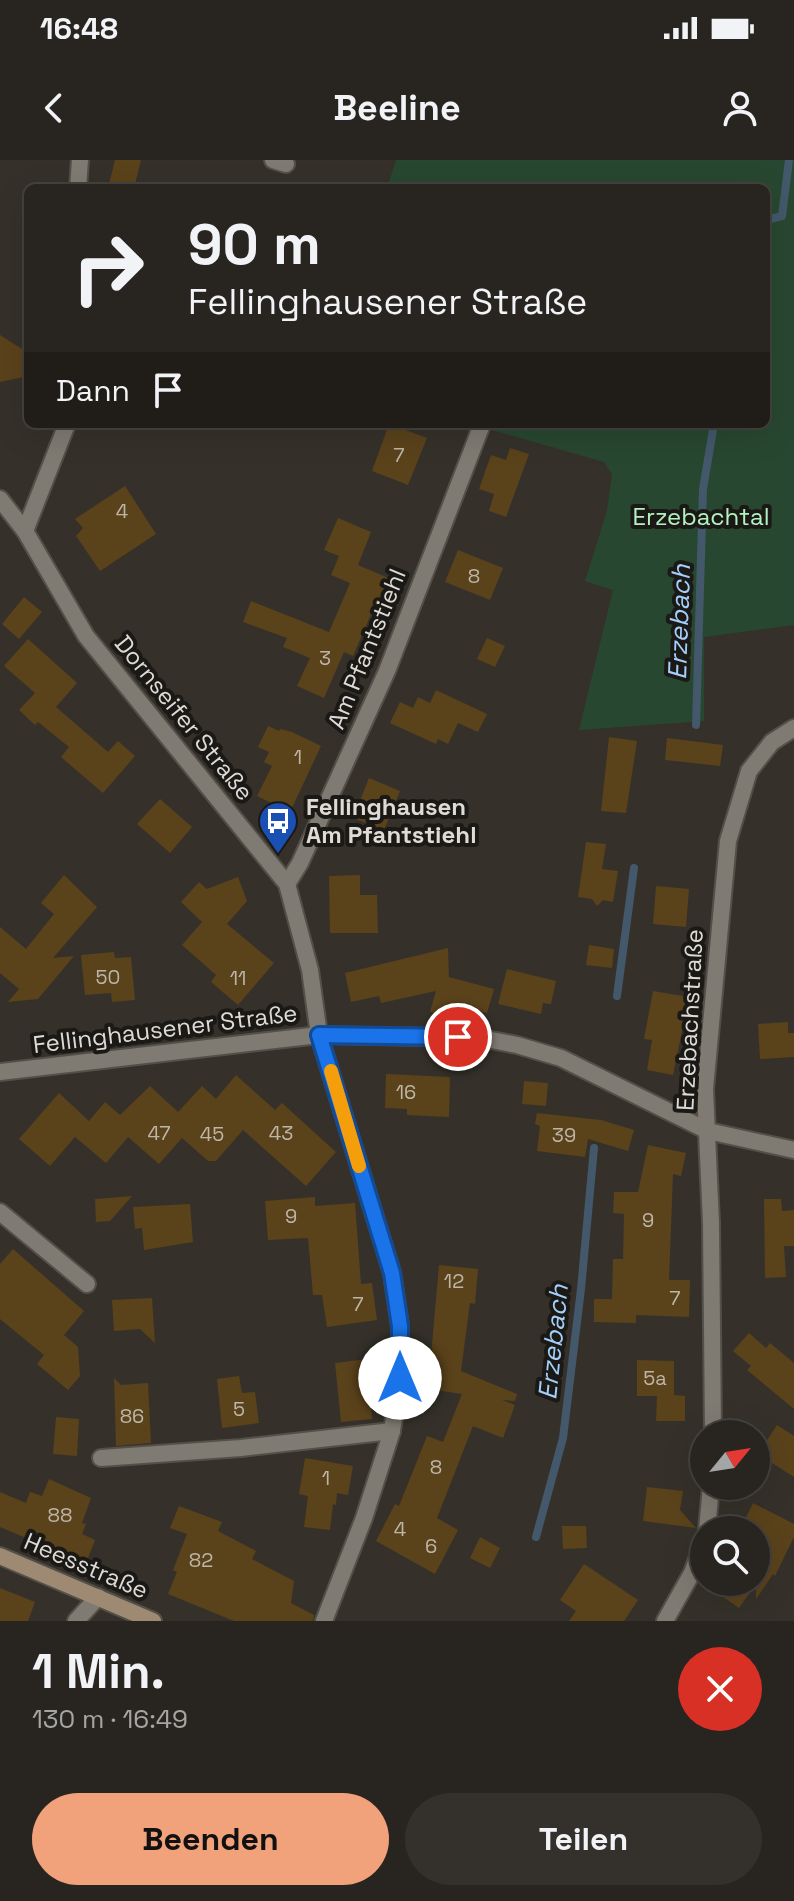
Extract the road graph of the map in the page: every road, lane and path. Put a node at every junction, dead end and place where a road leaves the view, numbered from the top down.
1 (80, 160) edge
2 (78, 184) edge
3 (65, 428) edge
4 (481, 428) edge
5 (0, 499) edge
6 (25, 531) junction
7 (794, 728) edge
8 (287, 884) junction
9 (319, 1035) junction
10 (0, 1072) edge
11 (708, 1131) junction
12 (794, 1150) edge
13 (0, 1212) edge
14 (87, 1284) dead end
15 (713, 1420) edge
16 (392, 1431) junction
17 (101, 1458) dead end
18 (0, 1556) edge
19 (690, 1577) edge
20 (98, 1597) junction
21 (76, 1621) edge
22 (153, 1621) edge
23 (324, 1621) edge
24 (665, 1621) edge

1 - 2 street
3 - 6 street
4 - 8 street, Am Pfantstiehl
5 - 6 street, Dornseifer Straße
6 - 8 street, Dornseifer Straße
7 - 11 street, Erzebachstraße
8 - 9 street, Dornseifer Straße
9 - 10 street, Fellinghausener Straße
9 - 11 street, Fellinghausener Straße
9 - 16 street, Dornseifer Straße
11 - 12 street, Fellinghausener Straße
11 - 15 street, Erzebachstraße
13 - 14 street
16 - 17 street
16 - 23 street, Dornseifer Straße
18 - 20 main road, Heesstraße
19 - 24 street
20 - 21 street
20 - 22 main road, Heesstraße

